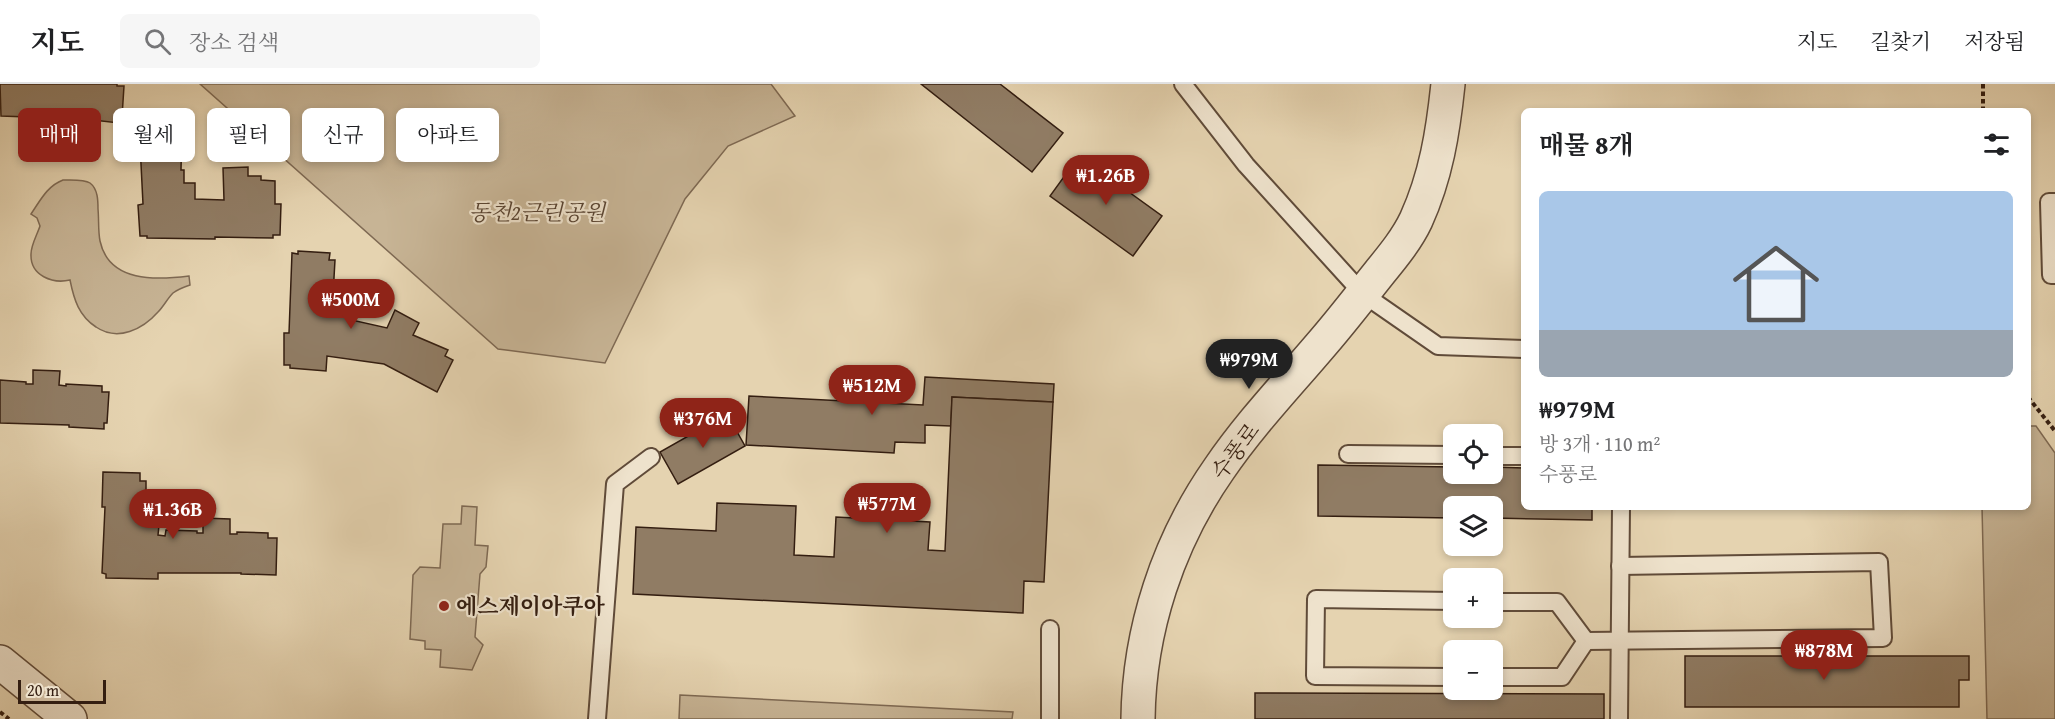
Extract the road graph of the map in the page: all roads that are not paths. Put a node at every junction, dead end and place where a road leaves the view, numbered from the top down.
1 (1183, 84) edge
2 (1448, 84) edge
3 (2055, 202) edge
4 (2055, 275) edge
5 (1363, 294) junction
6 (1521, 349) edge
7 (1348, 454) dead end
8 (1443, 455) edge
9 (1503, 456) edge
10 (1521, 456) edge
11 (651, 457) dead end
12 (1621, 510) edge
13 (1620, 566) junction
14 (1443, 601) edge
15 (1503, 602) edge
16 (1050, 629) dead end
17 (1586, 641) junction
18 (1620, 641) junction
19 (0, 662) edge
20 (1443, 677) edge
21 (1503, 677) edge
22 (70, 719) edge
23 (597, 719) edge
24 (1050, 719) edge
25 (1138, 719) edge
26 (1619, 719) edge

1 - 5 lane
2 - 5 street, 수풍로
3 - 4 lane
5 - 6 lane
5 - 25 street, 수풍로
7 - 8 lane
9 - 10 lane
11 - 23 lane
12 - 13 lane
13 - 18 lane
13 - 18 lane
14 - 20 lane
15 - 17 lane
16 - 24 lane
17 - 18 lane
17 - 21 lane
18 - 26 lane
19 - 22 street

